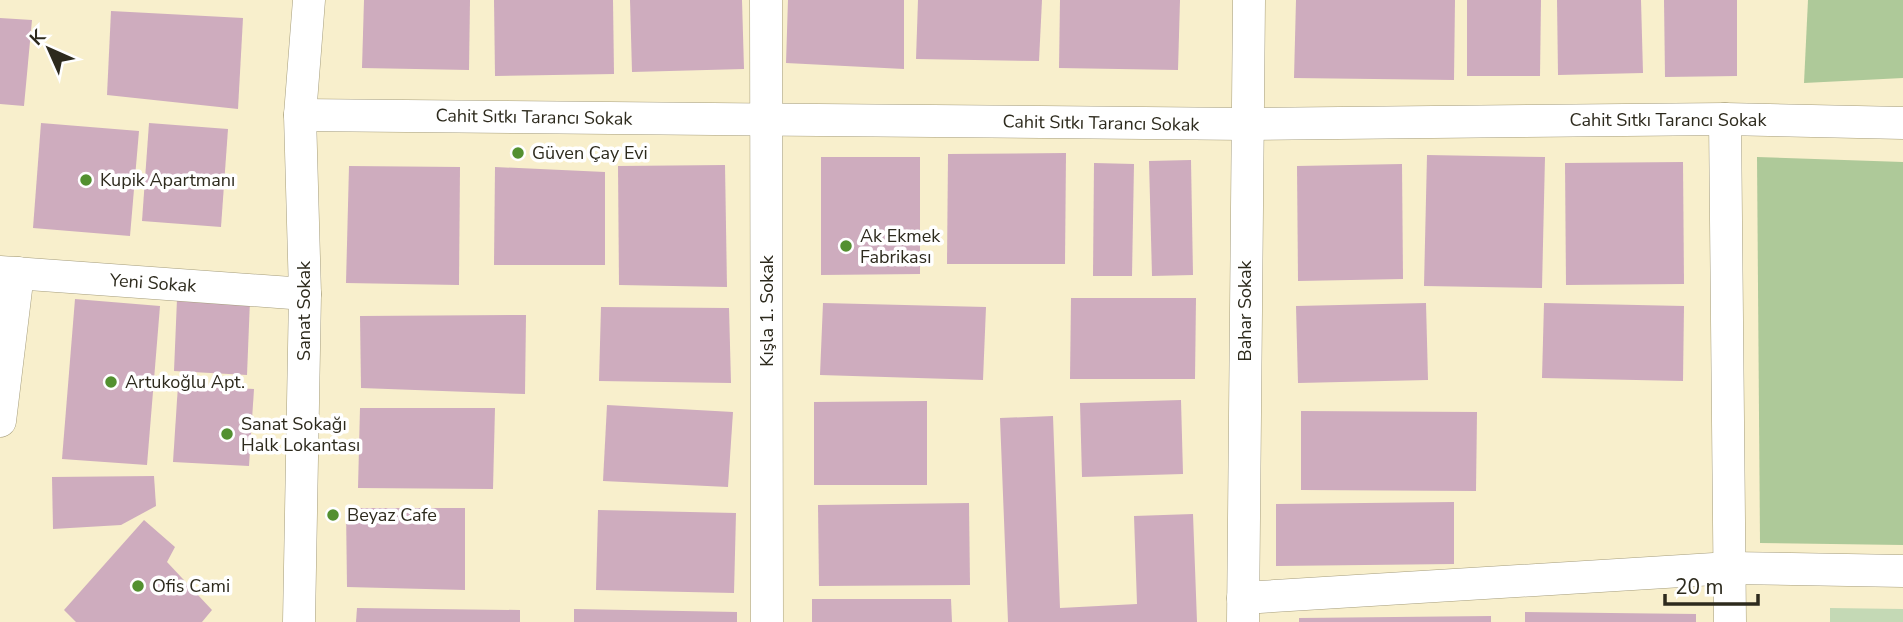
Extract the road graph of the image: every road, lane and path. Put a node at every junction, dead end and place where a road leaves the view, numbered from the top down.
1 (309, 0) edge
2 (766, 0) edge
3 (1249, 0) edge
4 (300, 115) junction
5 (1725, 119) junction
6 (767, 120) junction
7 (1903, 123) edge
8 (1246, 124) junction
9 (9, 272) edge
10 (305, 294) junction
11 (0, 421) edge
12 (1730, 568) junction
13 (1903, 571) edge
14 (1243, 610) edge
15 (299, 622) edge
16 (767, 622) edge
17 (1730, 622) edge

1 - 4 street, Sanat Sokak
2 - 6 street, Kışla 1. Sokak
3 - 8 street, Bahar Sokak
4 - 6 street, Cahit Sıtkı Tarancı Sokak
4 - 10 street, Sanat Sokak
5 - 7 street, Cahit Sıtkı Tarancı Sokak
5 - 8 street, Cahit Sıtkı Tarancı Sokak
5 - 12 street
6 - 8 street, Cahit Sıtkı Tarancı Sokak
6 - 16 street, Kışla 1. Sokak
8 - 14 street, Bahar Sokak
9 - 10 street, Yeni Sokak
9 - 11 street
10 - 15 street, Sanat Sokak
12 - 13 street
12 - 14 street
12 - 17 street

